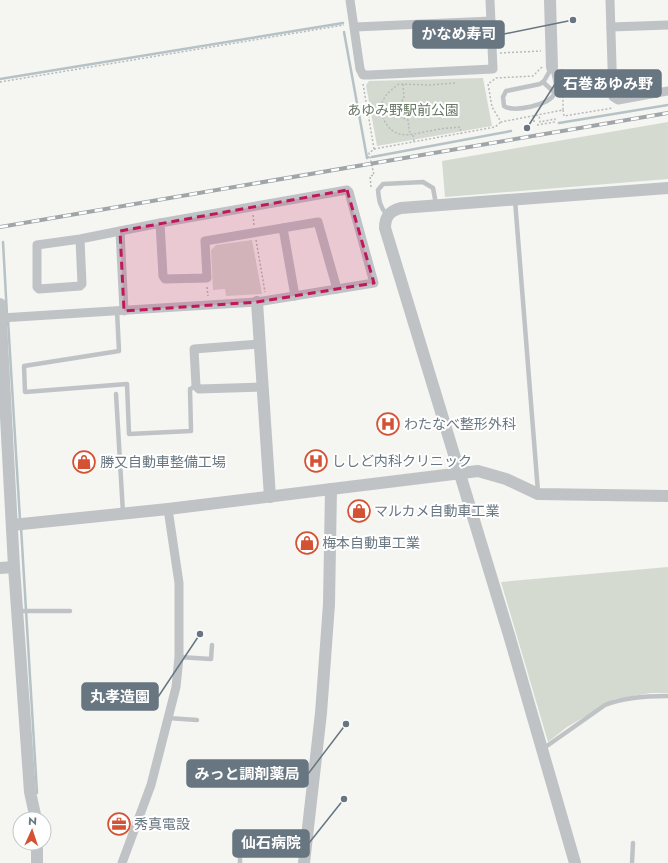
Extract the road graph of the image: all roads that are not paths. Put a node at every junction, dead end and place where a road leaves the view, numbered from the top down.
1 (350, 0) edge
2 (490, 0) edge
3 (550, 0) edge
4 (610, 0) edge
5 (491, 21) junction
6 (354, 25) junction
7 (668, 25) edge
8 (611, 27) junction
9 (552, 67) junction
10 (543, 82) junction
11 (668, 91) edge
12 (555, 93) junction
13 (668, 188) edge
14 (515, 199) junction
15 (436, 205) junction
16 (387, 215) junction
17 (160, 223) junction
18 (283, 228) junction
19 (120, 231) junction
20 (80, 239) junction
21 (337, 289) junction
22 (295, 296) junction
23 (261, 299) junction
24 (0, 304) edge
25 (121, 311) junction
26 (1, 318) junction
27 (259, 344) junction
28 (1, 352) edge
29 (196, 386) junction
30 (262, 387) junction
31 (116, 394) dead end
32 (460, 472) junction
33 (331, 489) junction
34 (538, 494) junction
35 (668, 496) edge
36 (270, 497) junction
37 (168, 509) junction
38 (123, 513) junction
39 (12, 525) junction
40 (14, 567) junction
41 (0, 568) edge
42 (17, 611) junction
43 (70, 611) dead end
44 (212, 645) dead end
45 (179, 658) junction
46 (668, 696) edge
47 (168, 718) junction
48 (197, 720) dead end
49 (542, 749) junction
50 (34, 811) edge
51 (633, 843) dead end
52 (37, 851) edge
53 (37, 863) edge
54 (122, 863) edge
55 (304, 863) edge
56 (575, 863) edge
57 (632, 863) edge

1 - 6 street
2 - 5 street
3 - 9 street
4 - 8 street
5 - 6 street
5 - 6 street
7 - 8 street
8 - 11 street
9 - 10 lane
9 - 12 lane
10 - 12 lane
10 - 12 lane
13 - 14 street
14 - 15 street
14 - 34 lane
15 - 16 street
15 - 16 lane
16 - 32 street
17 - 18 street
17 - 19 street
17 - 21 street
18 - 21 street
18 - 22 street
19 - 20 street
19 - 25 street
20 - 20 street
21 - 22 street
22 - 23 street
23 - 25 street
23 - 27 street
24 - 26 street
25 - 26 street
25 - 29 lane
26 - 28 street
27 - 29 street
27 - 30 street
28 - 39 street
29 - 30 street
30 - 36 street
31 - 38 lane
32 - 33 street
32 - 34 street
32 - 49 street
33 - 36 street
33 - 55 street
34 - 35 street
36 - 37 street
37 - 38 street
37 - 45 street
38 - 39 street
39 - 40 street
40 - 41 street
40 - 42 street
42 - 43 lane
42 - 50 street
44 - 45 lane
45 - 47 street
46 - 49 lane
47 - 48 lane
47 - 54 street
49 - 56 street
51 - 57 lane
52 - 53 street

